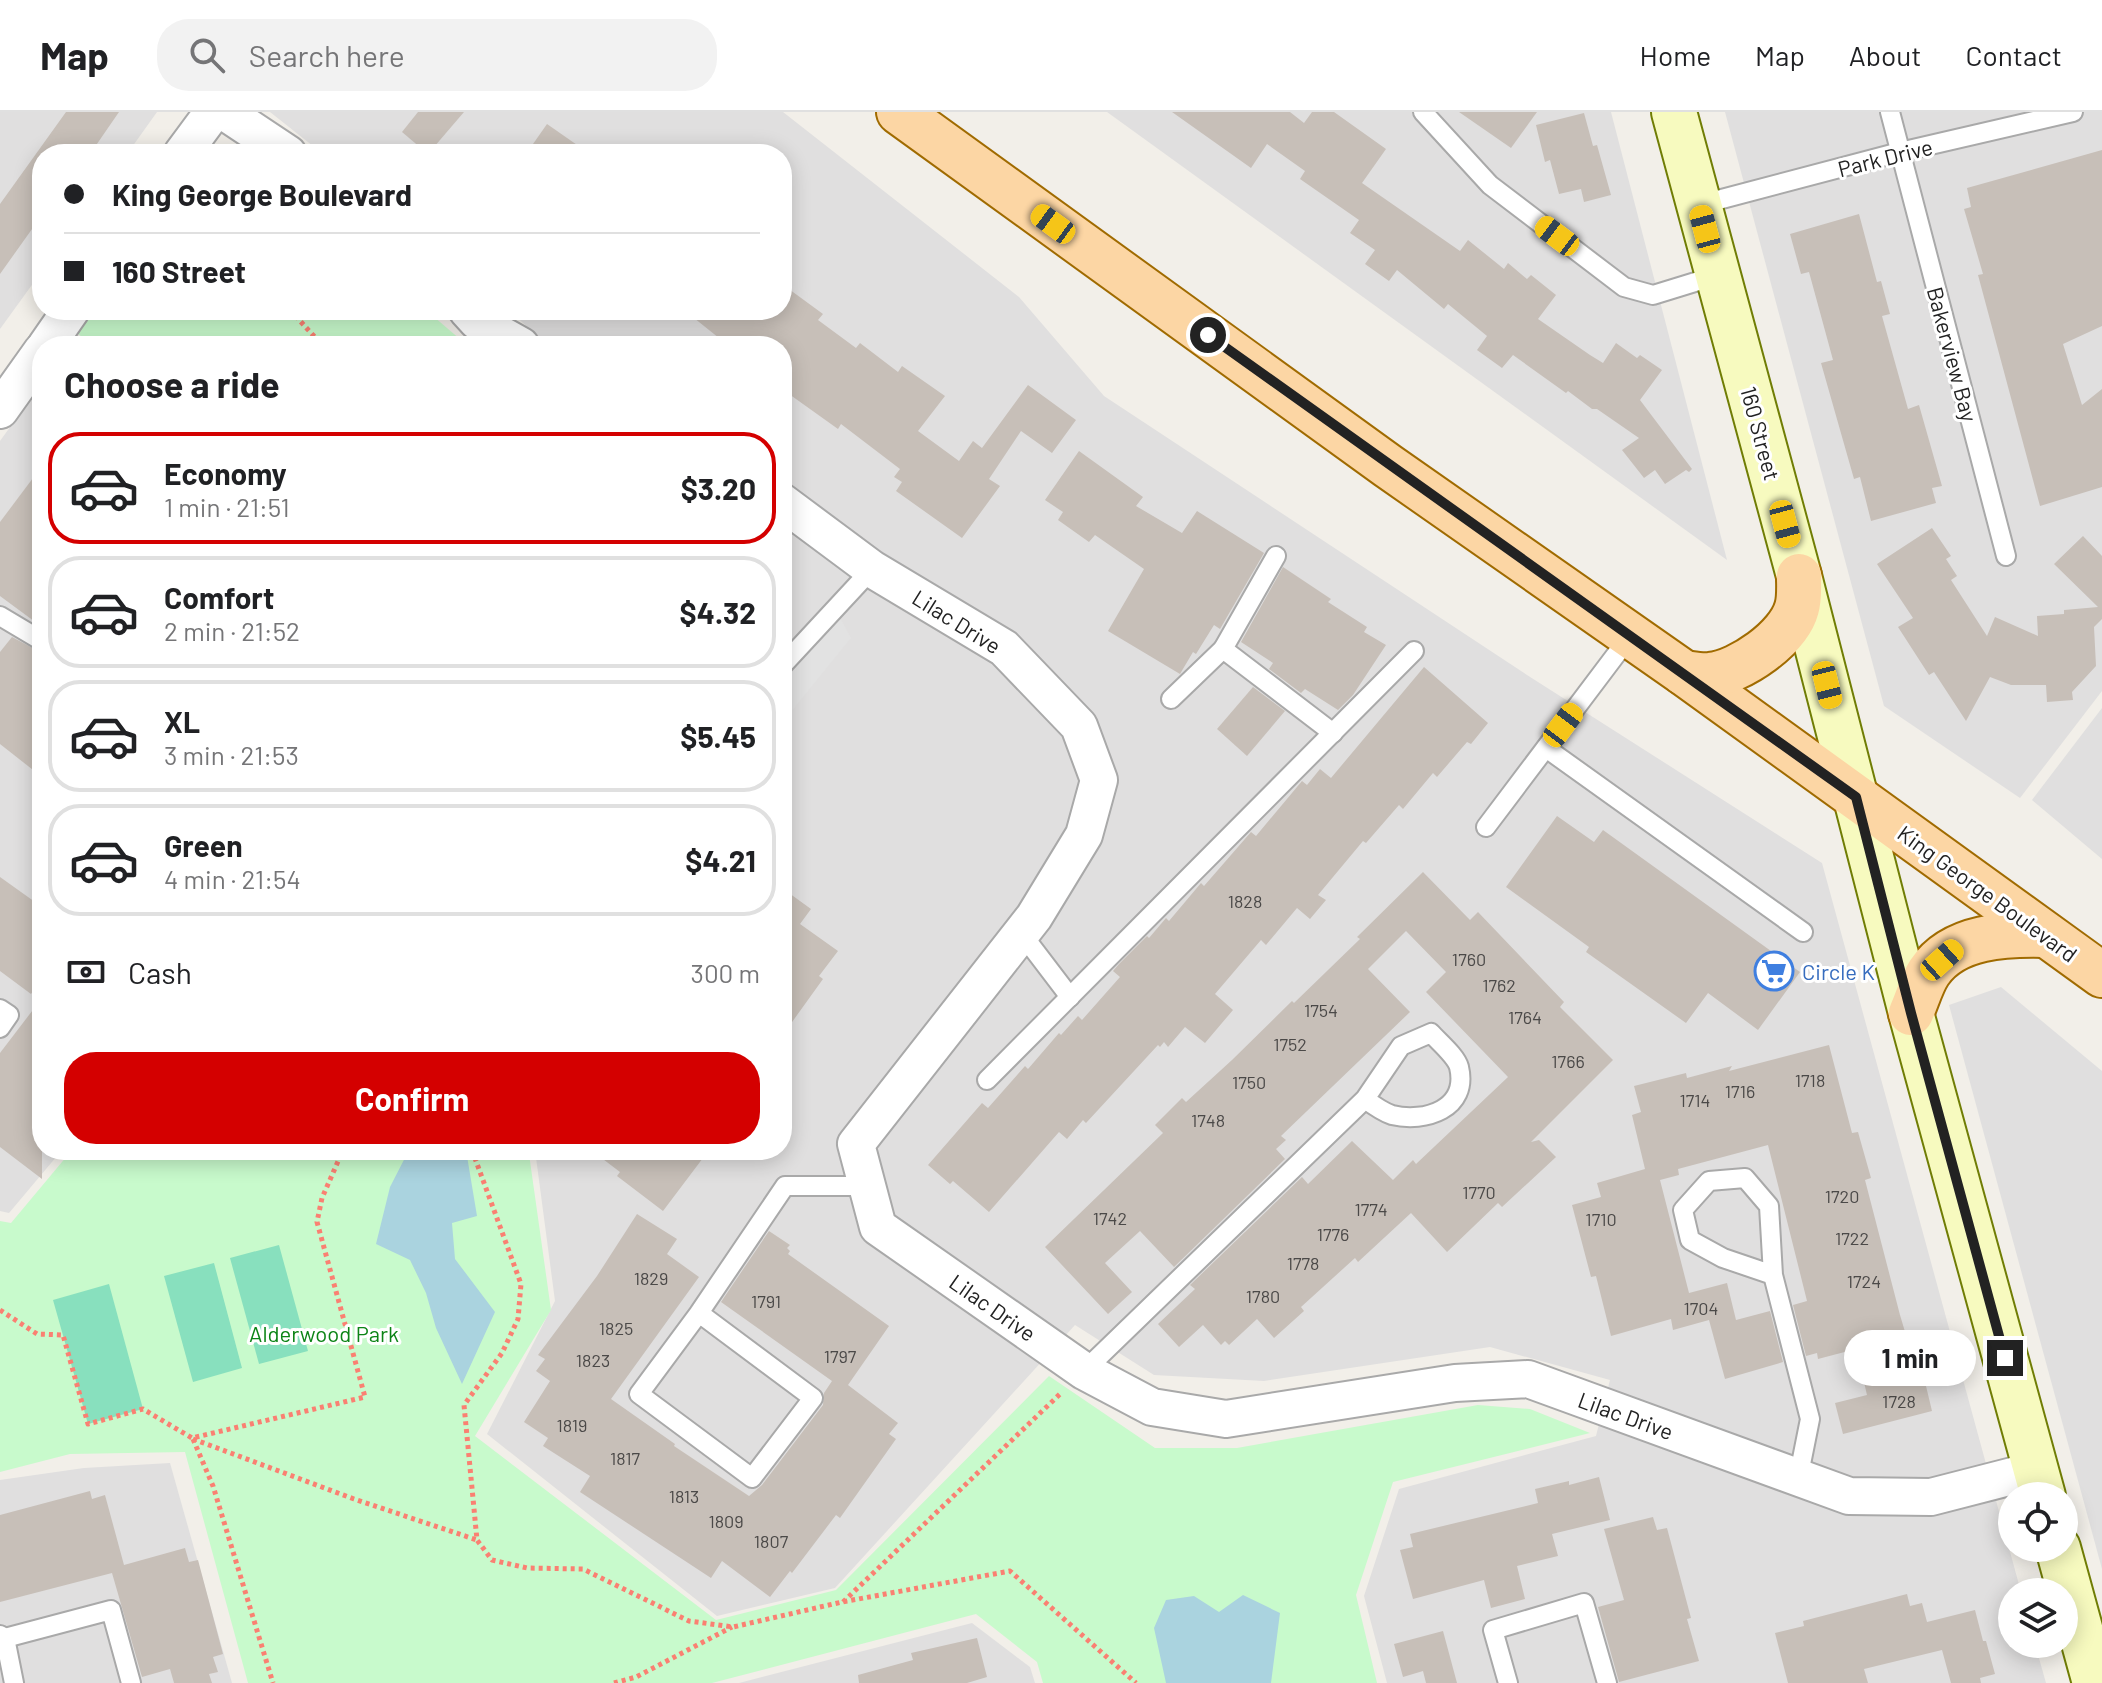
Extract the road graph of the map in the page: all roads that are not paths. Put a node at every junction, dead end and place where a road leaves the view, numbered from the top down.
1 (213, 112) edge
2 (225, 112) edge
3 (899, 112) edge
4 (1423, 112) edge
5 (1674, 112) edge
6 (1890, 112) edge
7 (2073, 112) edge
8 (189, 144) edge
9 (273, 144) edge
10 (1900, 152) junction
11 (1699, 205) junction
12 (1718, 275) junction
13 (476, 320) edge
14 (503, 336) edge
15 (32, 365) edge
16 (0, 410) edge
17 (792, 509) edge
18 (1276, 556) dead end
19 (2006, 556) dead end
20 (872, 569) junction
21 (1799, 576) junction
22 (0, 616) edge
23 (32, 635) edge
24 (1630, 636) junction
25 (1223, 649) junction
26 (1414, 651) dead end
27 (792, 655) edge
28 (1684, 673) junction
29 (1171, 699) dead end
30 (1333, 733) junction
31 (1546, 748) junction
32 (1856, 797) junction
33 (1486, 827) dead end
34 (1803, 932) dead end
35 (1022, 934) junction
36 (2046, 935) junction
37 (2102, 975) edge
38 (1070, 997) junction
39 (0, 1009) edge
40 (1911, 1013) junction
41 (0, 1028) edge
42 (987, 1080) dead end
43 (1365, 1099) junction
44 (867, 1186) junction
45 (1773, 1275) junction
46 (699, 1313) junction
47 (1072, 1382) junction
48 (1798, 1479) junction
49 (2040, 1482) edge
50 (1998, 1488) edge
51 (2062, 1562) edge
52 (3, 1636) edge
53 (14, 1683) edge
54 (131, 1683) edge
55 (1508, 1683) edge
56 (1607, 1683) edge
57 (2095, 1683) edge

1 - 8 street
2 - 9 street
3 - 24 main road, King George Boulevard
4 - 12 lane
5 - 11 main road, 160 Street
6 - 10 lane, Bakerview Bay
7 - 10 lane, Park Drive
10 - 11 lane, Park Drive
10 - 19 lane, Bakerview Bay
11 - 12 main road, 160 Street
12 - 21 main road, 160 Street
13 - 14 street
15 - 16 street
17 - 20 street, Lilac Drive
18 - 25 lane
20 - 27 lane
20 - 35 street, Lilac Drive
21 - 28 main road
21 - 32 main road, 160 Street
22 - 23 lane
24 - 28 main road, King George Boulevard
24 - 31 lane
25 - 29 lane
25 - 30 lane
26 - 30 lane
28 - 32 main road, King George Boulevard
30 - 38 lane
31 - 33 lane
31 - 34 lane
32 - 36 main road, King George Boulevard
32 - 40 main road, 160 Street
35 - 38 lane
35 - 44 street, Lilac Drive
36 - 37 main road, King George Boulevard
36 - 40 main road
38 - 42 lane
39 - 41 lane
40 - 49 main road, 160 Street
43 - 43 lane
43 - 47 lane
44 - 46 lane
44 - 47 street, Lilac Drive
45 - 45 lane
45 - 48 lane
46 - 46 lane
47 - 48 street, Lilac Drive
48 - 50 street, Lilac Drive
51 - 57 main road
52 - 53 lane
52 - 54 lane
55 - 56 lane

